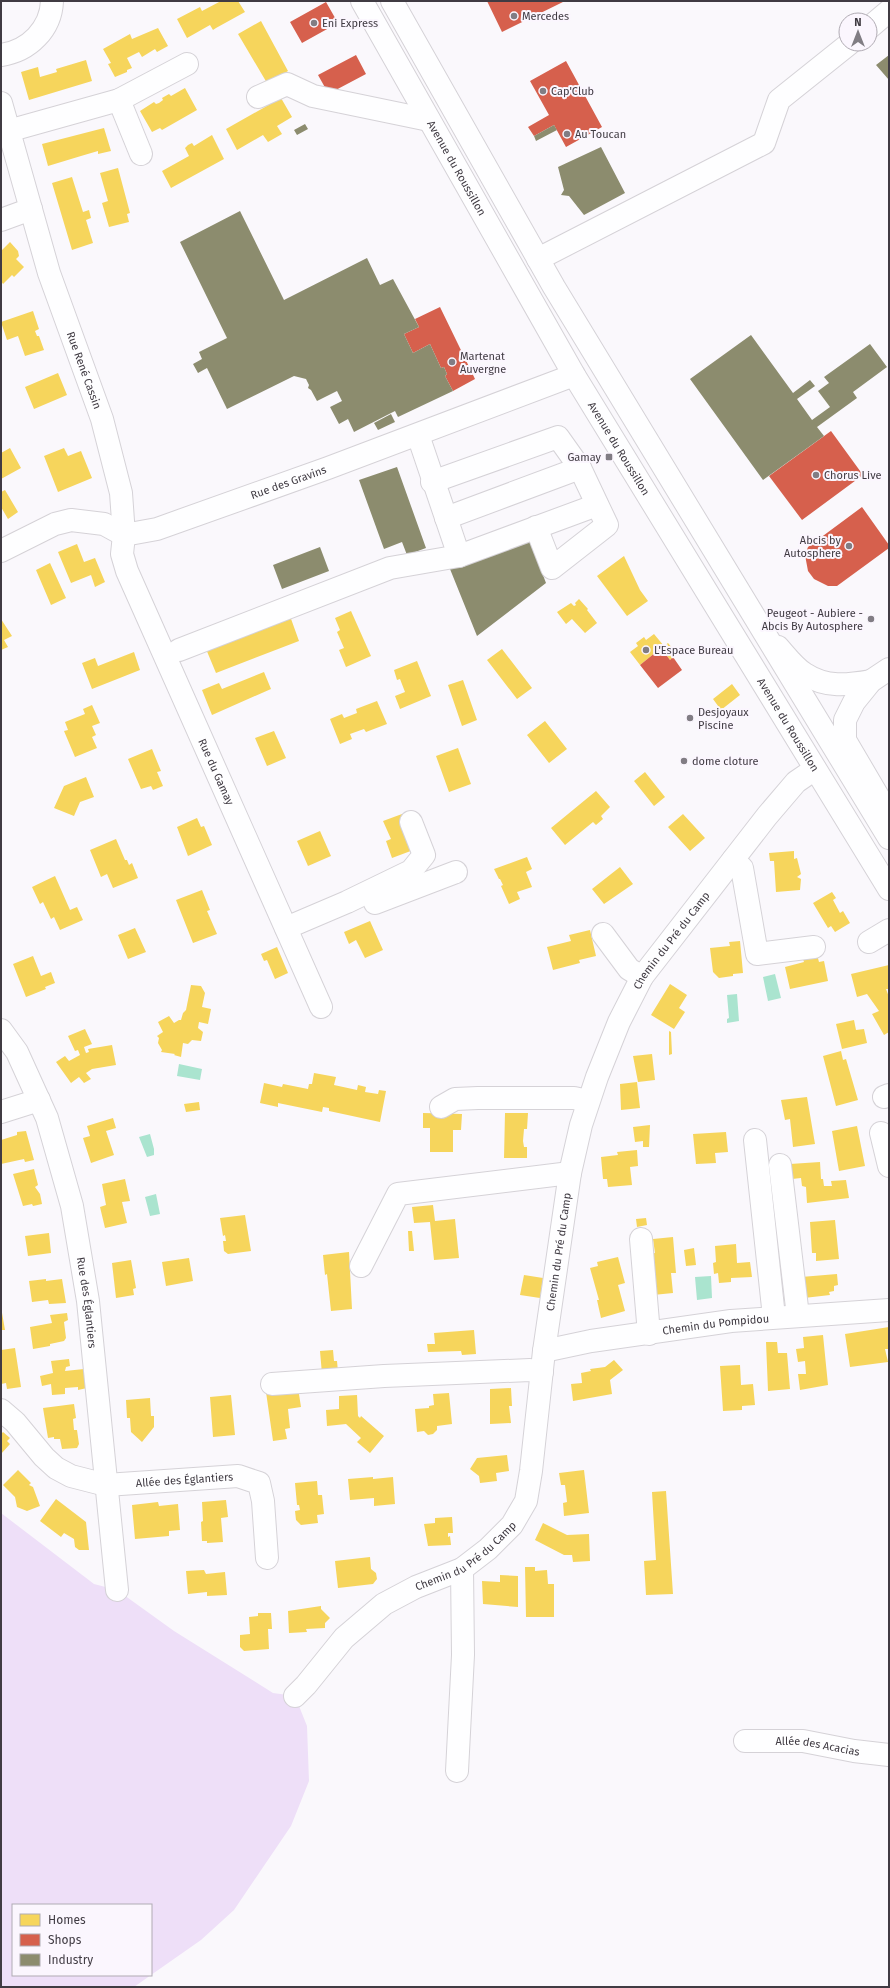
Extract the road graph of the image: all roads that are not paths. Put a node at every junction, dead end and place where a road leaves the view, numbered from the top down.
1 (52, 1) edge
2 (362, 1) edge
3 (392, 1) edge
4 (889, 12) edge
5 (878, 21) edge
6 (838, 52) edge
7 (1, 55) edge
8 (187, 64) dead end
9 (258, 98) dead end
10 (119, 100) junction
11 (1, 103) edge
12 (429, 120) junction
13 (8, 131) junction
14 (141, 154) dead end
15 (31, 209) junction
16 (1, 220) edge
17 (538, 259) junction
18 (574, 375) junction
19 (418, 435) junction
20 (580, 468) junction
21 (432, 482) junction
22 (597, 505) junction
23 (446, 518) junction
24 (536, 527) junction
25 (124, 535) junction
26 (1, 551) edge
27 (459, 556) junction
28 (767, 635) junction
29 (179, 650) dead end
30 (880, 675) edge
31 (815, 769) junction
32 (889, 815) edge
33 (411, 822) dead end
34 (889, 838) edge
35 (733, 860) junction
36 (456, 872) dead end
37 (889, 889) edge
38 (889, 930) edge
39 (289, 934) junction
40 (603, 934) dead end
41 (869, 942) dead end
42 (814, 947) dead end
43 (642, 977) junction
44 (321, 1007) dead end
45 (1, 1030) edge
46 (39, 1100) junction
47 (588, 1101) junction
48 (441, 1107) dead end
49 (1, 1112) edge
50 (880, 1133) dead end
51 (755, 1140) dead end
52 (780, 1165) dead end
53 (889, 1166) edge
54 (570, 1173) junction
55 (641, 1239) dead end
56 (361, 1266) dead end
57 (889, 1310) edge
58 (798, 1316) junction
59 (774, 1317) junction
60 (649, 1334) junction
61 (543, 1361) junction
62 (272, 1384) dead end
63 (1, 1410) edge
64 (106, 1485) junction
65 (267, 1558) dead end
66 (462, 1569) junction
67 (117, 1590) dead end
68 (295, 1696) dead end
69 (745, 1741) dead end
70 (889, 1755) edge
71 (457, 1771) dead end

1 - 7 street
2 - 12 street, Avenue du Roussillon
3 - 17 street
4 - 5 street
6 - 17 street
8 - 10 street
9 - 12 street
10 - 13 street
10 - 14 street
11 - 13 street, Rue René Cassin
12 - 18 street, Avenue du Roussillon
13 - 15 street, Rue René Cassin
15 - 16 street
15 - 25 street, Rue René Cassin
17 - 28 street
18 - 19 street, Rue des Gravins
18 - 31 street, Avenue du Roussillon
19 - 21 street
19 - 25 street, Rue des Gravins
20 - 21 street
20 - 22 street
20 - 23 street
21 - 23 street
22 - 24 street
22 - 24 street
23 - 27 street
24 - 27 street
25 - 26 street
25 - 39 street, Rue du Gamay
27 - 29 street
28 - 30 street
28 - 34 street
30 - 32 street
31 - 35 street, Chemin du Pré du Camp
31 - 37 street, Avenue du Roussillon
33 - 39 street
35 - 42 street
35 - 43 street, Chemin du Pré du Camp
36 - 39 street
38 - 41 street
39 - 44 street, Rue du Gamay
40 - 43 street
43 - 47 street, Chemin du Pré du Camp
45 - 46 street, Rue des Églantiers
46 - 49 street
46 - 64 street, Rue des Églantiers
47 - 48 street
47 - 54 street, Chemin du Pré du Camp
50 - 53 street
51 - 59 street
52 - 58 street
54 - 56 street
54 - 61 street, Chemin du Pré du Camp
55 - 60 street
57 - 58 street, Chemin du Pompidou
58 - 59 street, Chemin du Pompidou
59 - 60 street, Chemin du Pompidou
60 - 61 street, Chemin du Pompidou
61 - 62 street, Chemin du Pompidou
61 - 66 street, Chemin du Pré du Camp
63 - 64 street
64 - 65 street, Allée des Églantiers
64 - 67 street, Rue des Églantiers
66 - 68 street, Chemin du Pré du Camp
66 - 71 street
69 - 70 street, Allée des Acacias

